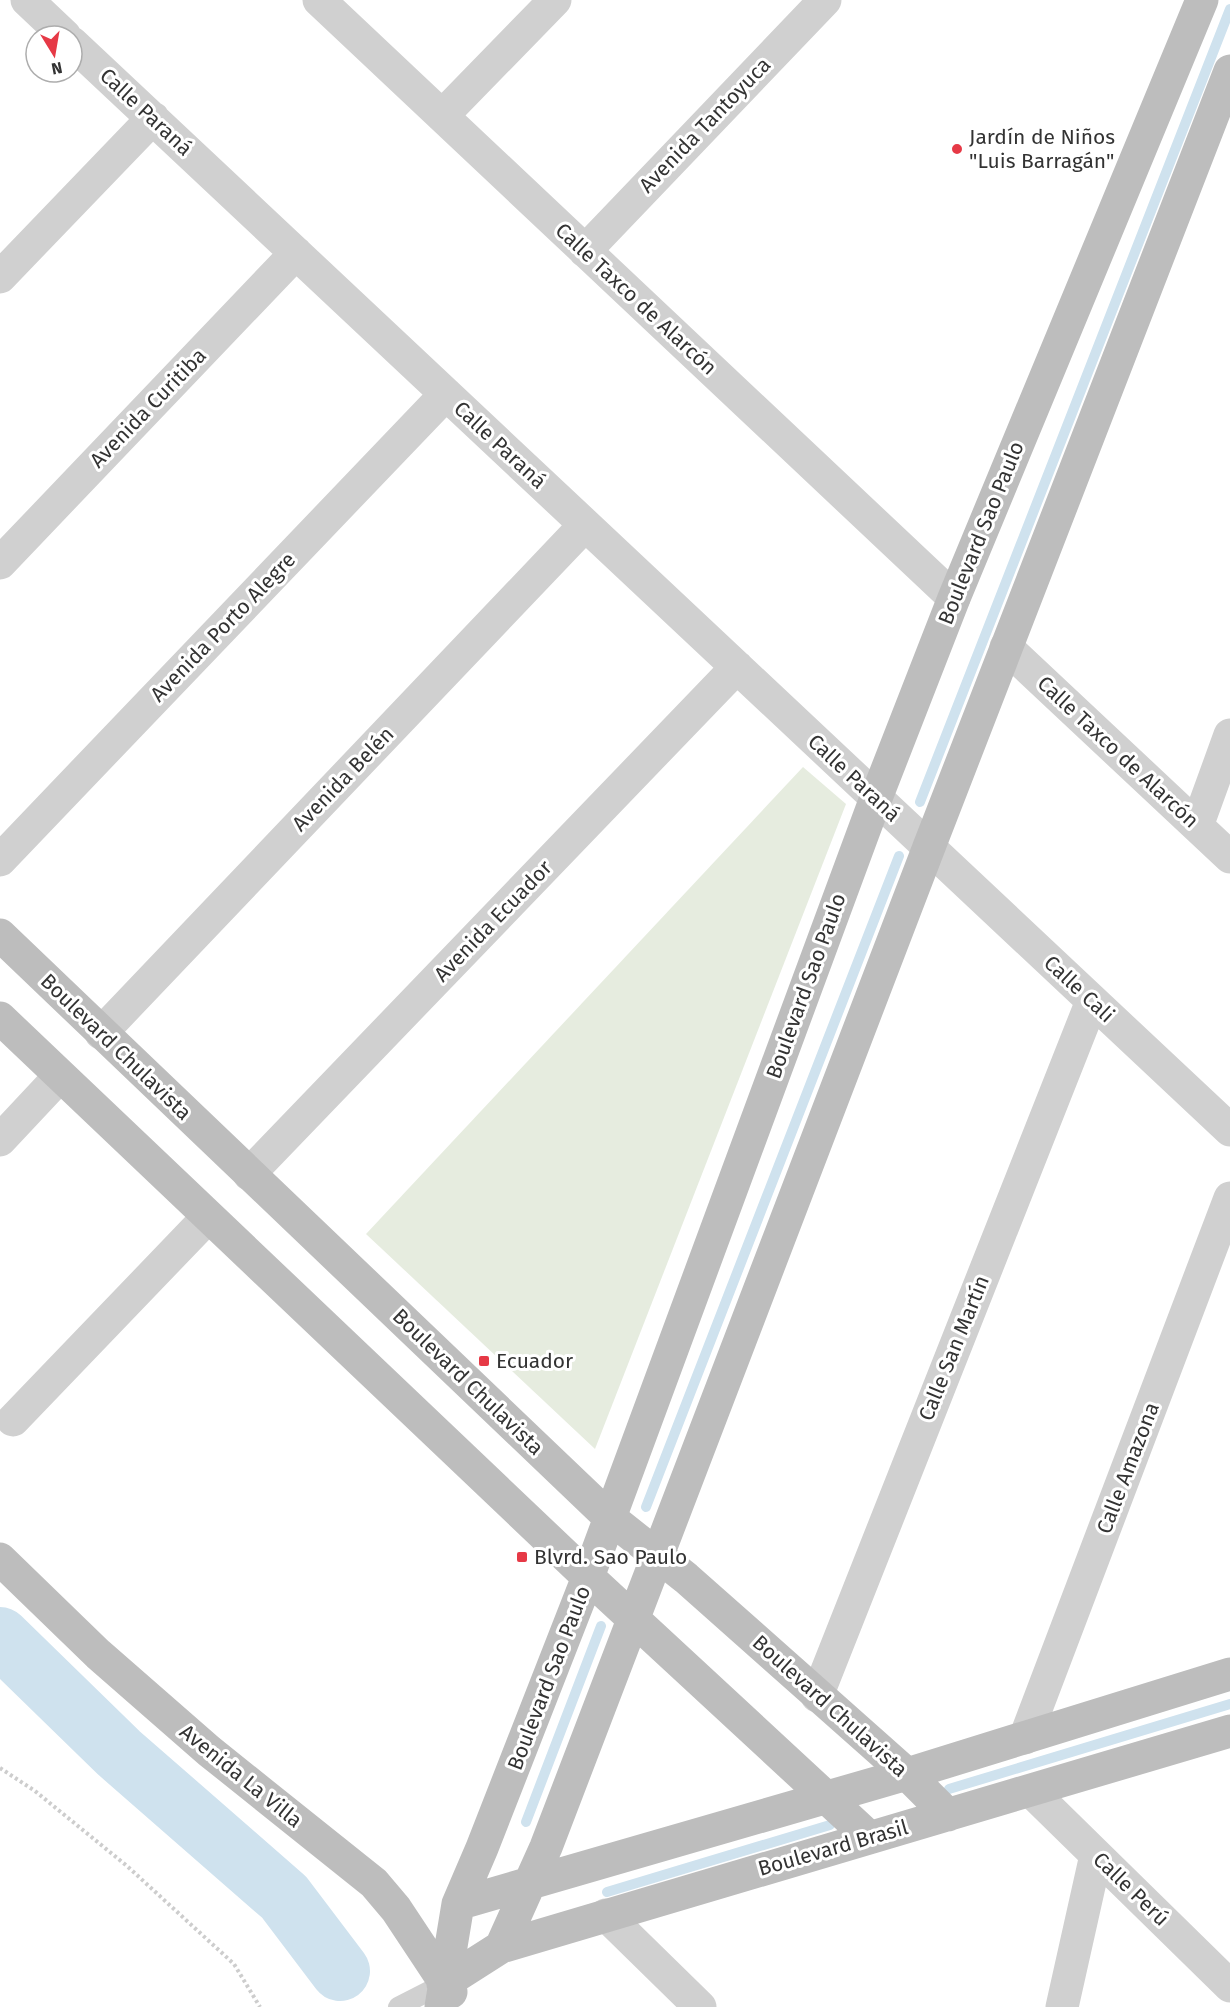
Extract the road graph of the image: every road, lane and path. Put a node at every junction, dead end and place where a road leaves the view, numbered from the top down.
1 (27, 0) edge
2 (319, 0) edge
3 (555, 0) edge
4 (825, 0) edge
5 (1195, 4) edge
6 (52, 24) edge
7 (84, 54) edge
8 (1230, 71) edge
9 (442, 116) junction
10 (153, 118) junction
11 (585, 250) junction
12 (296, 253) junction
13 (0, 277) edge
14 (446, 394) junction
15 (585, 525) junction
16 (0, 563) edge
17 (954, 598) junction
18 (1006, 647) junction
19 (736, 667) junction
20 (1230, 735) edge
21 (876, 798) junction
22 (1197, 826) junction
23 (929, 847) junction
24 (1230, 857) edge
25 (0, 860) edge
26 (0, 935) edge
27 (1092, 1001) junction
28 (0, 1018) edge
29 (101, 1033) junction
30 (60, 1076) junction
31 (1230, 1130) edge
32 (0, 1140) edge
33 (249, 1174) junction
34 (1230, 1198) edge
35 (208, 1217) junction
36 (14, 1420) dead end
37 (609, 1517) junction
38 (657, 1553) junction
39 (0, 1559) edge
40 (588, 1577) junction
41 (634, 1618) junction
42 (1230, 1674) edge
43 (817, 1696) junction
44 (1230, 1731) edge
45 (1025, 1738) junction
46 (0, 1768) edge
47 (907, 1774) junction
48 (1032, 1792) junction
49 (828, 1797) junction
50 (948, 1815) junction
51 (869, 1837) junction
52 (1096, 1856) junction
53 (528, 1884) junction
54 (458, 1904) junction
55 (606, 1914) junction
56 (501, 1947) junction
57 (1230, 1986) edge
58 (449, 1999) edge
59 (260, 2007) edge
60 (398, 2007) edge
61 (700, 2007) edge
62 (1062, 2007) edge

1 - 6 street
2 - 9 street, Calle Taxco de Alarcón
3 - 9 street
4 - 11 street, Avenida Tantoyuca
5 - 17 main road, Boulevard Sao Paulo
7 - 10 street, Calle Paraná
8 - 18 main road
9 - 11 street, Calle Taxco de Alarcón
10 - 12 street, Calle Paraná
10 - 13 street
11 - 17 street, Calle Taxco de Alarcón
12 - 14 street, Calle Paraná
12 - 16 street, Avenida Curitiba
14 - 15 street, Calle Paraná
14 - 25 street, Avenida Porto Alegre
15 - 19 street, Calle Paraná
15 - 29 street, Avenida Belén
17 - 21 main road, Boulevard Sao Paulo
18 - 22 street, Calle Taxco de Alarcón
18 - 23 main road
19 - 21 street, Calle Paraná
19 - 33 street, Avenida Ecuador
20 - 22 street
21 - 23 street, Calle Paraná
21 - 37 main road, Boulevard Sao Paulo
22 - 24 street, Calle Taxco de Alarcón
23 - 27 street, Calle Cali
23 - 38 main road
26 - 29 main road, Boulevard Chulavista
27 - 31 street, Calle Cali
27 - 43 street, Calle San Martín
28 - 30 main road
29 - 33 main road, Boulevard Chulavista
30 - 32 street
30 - 35 main road
33 - 37 main road, Boulevard Chulavista
34 - 45 street, Calle Amazona
35 - 36 street
35 - 40 main road
37 - 38 main road, Boulevard Chulavista
37 - 40 main road, Boulevard Sao Paulo
38 - 41 main road
38 - 43 main road, Boulevard Chulavista
39 - 58 main road, Avenida La Villa
40 - 41 main road
40 - 54 main road, Boulevard Sao Paulo
41 - 49 main road
41 - 53 main road
42 - 45 main road
43 - 47 main road, Boulevard Chulavista
44 - 48 main road, Boulevard Brasil
45 - 47 main road
46 - 59 path
47 - 49 main road
47 - 50 main road, Boulevard Chulavista
48 - 50 main road, Boulevard Brasil
48 - 52 street, Calle Perú
49 - 51 main road
49 - 53 main road
50 - 51 main road, Boulevard Brasil
51 - 55 main road, Boulevard Brasil
52 - 57 street, Calle Perú
52 - 62 street
53 - 54 main road
53 - 56 main road
54 - 58 main road, Boulevard Sao Paulo
55 - 56 main road, Boulevard Brasil
55 - 61 street
56 - 58 main road, Boulevard Brasil
58 - 60 lane

